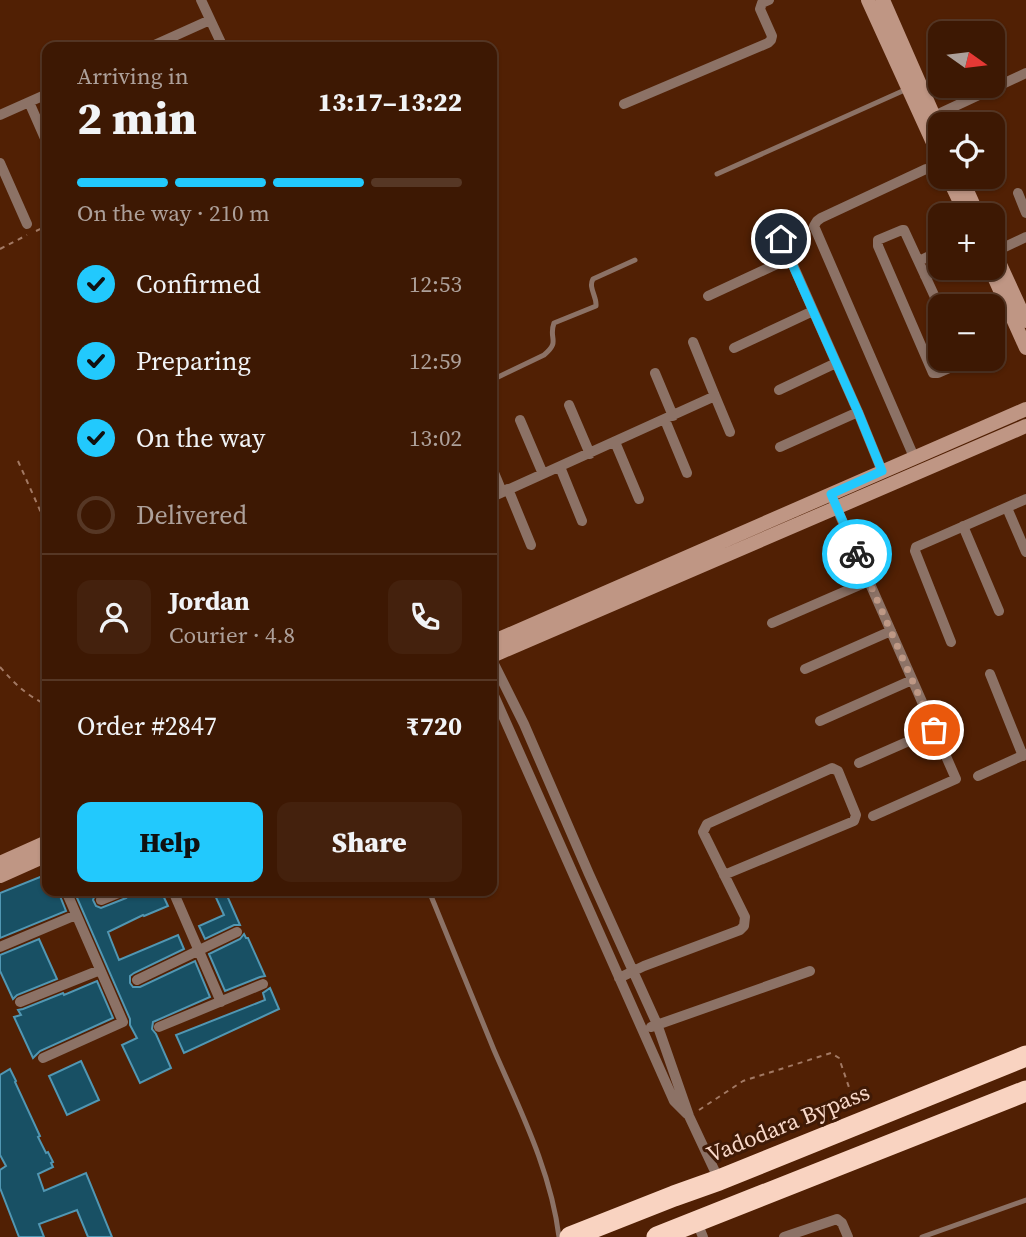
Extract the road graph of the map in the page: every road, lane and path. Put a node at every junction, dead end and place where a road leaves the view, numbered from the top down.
1 (201, 0) edge
2 (769, 0) edge
3 (868, 0) edge
4 (883, 0) edge
5 (211, 20) junction
6 (161, 42) edge
7 (221, 42) edge
8 (1026, 73) edge
9 (914, 86) junction
10 (42, 96) edge
11 (29, 102) junction
12 (624, 104) dead end
13 (930, 112) edge
14 (957, 112) edge
15 (0, 115) edge
16 (928, 125) edge
17 (42, 132) edge
18 (0, 163) edge
19 (926, 169) dead end
20 (717, 174) dead end
21 (1018, 193) dead end
22 (1026, 213) edge
23 (27, 224) dead end
24 (42, 228) edge
25 (1026, 237) edge
26 (781, 239) dead end
27 (1005, 246) edge
28 (0, 249) edge
29 (928, 257) edge
30 (790, 258) junction
31 (635, 260) dead end
32 (919, 261) junction
33 (928, 275) edge
34 (925, 276) junction
35 (1005, 276) edge
36 (995, 280) edge
37 (933, 294) edge
38 (708, 296) dead end
39 (813, 311) junction
40 (1026, 320) edge
41 (693, 342) dead end
42 (734, 348) dead end
43 (1026, 348) edge
44 (928, 361) edge
45 (836, 363) junction
46 (655, 373) dead end
47 (497, 378) edge
48 (779, 390) dead end
49 (715, 396) junction
50 (569, 405) dead end
51 (1026, 409) edge
52 (858, 412) junction
53 (669, 418) junction
54 (520, 420) dead end
55 (1026, 426) edge
56 (730, 432) dead end
57 (615, 442) junction
58 (780, 447) dead end
59 (590, 454) junction
60 (914, 457) junction
61 (18, 461) dead end
62 (560, 467) junction
63 (882, 471) junction
64 (687, 473) dead end
65 (542, 474) junction
66 (501, 493) edge
67 (639, 499) dead end
68 (1026, 499) edge
69 (834, 500) junction
70 (1007, 508) junction
71 (42, 515) edge
72 (582, 521) dead end
73 (963, 526) junction
74 (531, 545) dead end
75 (1026, 552) edge
76 (869, 581) junction
77 (999, 611) dead end
78 (772, 623) dead end
79 (891, 631) junction
80 (497, 640) edge
81 (951, 642) dead end
82 (497, 656) edge
83 (0, 667) edge
84 (497, 668) edge
85 (805, 669) dead end
86 (990, 674) dead end
87 (912, 680) junction
88 (497, 702) edge
89 (42, 703) edge
90 (820, 720) dead end
91 (934, 730) junction
92 (1024, 755) edge
93 (859, 763) dead end
94 (978, 776) dead end
95 (873, 816) dead end
96 (42, 849) edge
97 (42, 850) edge
98 (0, 863) edge
99 (724, 875) junction
100 (0, 876) edge
101 (68, 896) edge
102 (111, 896) edge
103 (175, 896) edge
104 (431, 896) edge
105 (101, 900) dead end
106 (76, 915) junction
107 (237, 932) dead end
108 (0, 947) edge
109 (198, 950) junction
110 (100, 970) junction
111 (633, 971) junction
112 (810, 971) dead end
113 (619, 978) junction
114 (137, 980) dead end
115 (263, 984) dead end
116 (20, 1002) dead end
117 (221, 1002) junction
118 (657, 1024) junction
119 (159, 1027) dead end
120 (643, 1030) junction
121 (1026, 1056) edge
122 (43, 1058) dead end
123 (1026, 1091) edge
124 (689, 1116) junction
125 (861, 1122) junction
126 (719, 1180) junction
127 (1026, 1200) edge
128 (700, 1229) edge
129 (559, 1237) edge
130 (570, 1237) edge
131 (657, 1237) edge
132 (784, 1237) edge
133 (848, 1237) edge
134 (922, 1237) edge

1 - 5 street
2 - 12 street
3 - 9 street
4 - 9 street
5 - 6 street
5 - 7 street
8 - 14 street
9 - 13 street
9 - 16 street
9 - 20 lane
10 - 11 street
11 - 15 street
11 - 17 street
18 - 23 street
19 - 60 street
21 - 22 street
24 - 28 path
25 - 27 street
26 - 30 street
29 - 32 street
30 - 38 street
30 - 39 street
31 - 47 lane
32 - 34 street
32 - 44 street
33 - 34 street
34 - 37 street
35 - 40 street
36 - 43 street
39 - 42 street
39 - 45 street
41 - 49 street
45 - 48 street
45 - 52 street
46 - 53 street
49 - 53 street
49 - 56 street
50 - 59 street
51 - 60 street
52 - 58 street
52 - 63 street
53 - 57 street
53 - 64 street
54 - 65 street
55 - 69 street
57 - 59 street
57 - 67 street
59 - 62 street
60 - 63 street
61 - 71 path
62 - 65 street
62 - 72 street
63 - 69 street
65 - 66 street
66 - 74 street
68 - 70 street
69 - 76 street
69 - 80 street
69 - 82 street
70 - 73 street
70 - 75 street
73 - 77 street
73 - 81 street
76 - 78 street
76 - 79 street
79 - 85 street
79 - 87 street
83 - 89 path
84 - 111 street
86 - 92 street
87 - 90 street
87 - 91 street
88 - 113 street
91 - 93 street
91 - 95 street
92 - 94 street
96 - 98 street
97 - 100 street
99 - 99 street
99 - 111 street
101 - 106 street
102 - 105 street
103 - 109 street
104 - 129 lane
106 - 108 street
106 - 110 street
107 - 109 street
109 - 114 street
109 - 117 street
110 - 116 street
110 - 122 street
111 - 113 street
111 - 118 street
112 - 118 street
113 - 120 street
115 - 117 street
117 - 119 street
118 - 120 street
118 - 124 street
120 - 124 street
121 - 125 highway, Vadodara Bypass
123 - 128 highway
124 - 125 path
124 - 126 street
125 - 126 highway, Vadodara Bypass
126 - 130 highway, Vadodara Bypass
127 - 134 lane
128 - 131 highway
132 - 133 street

